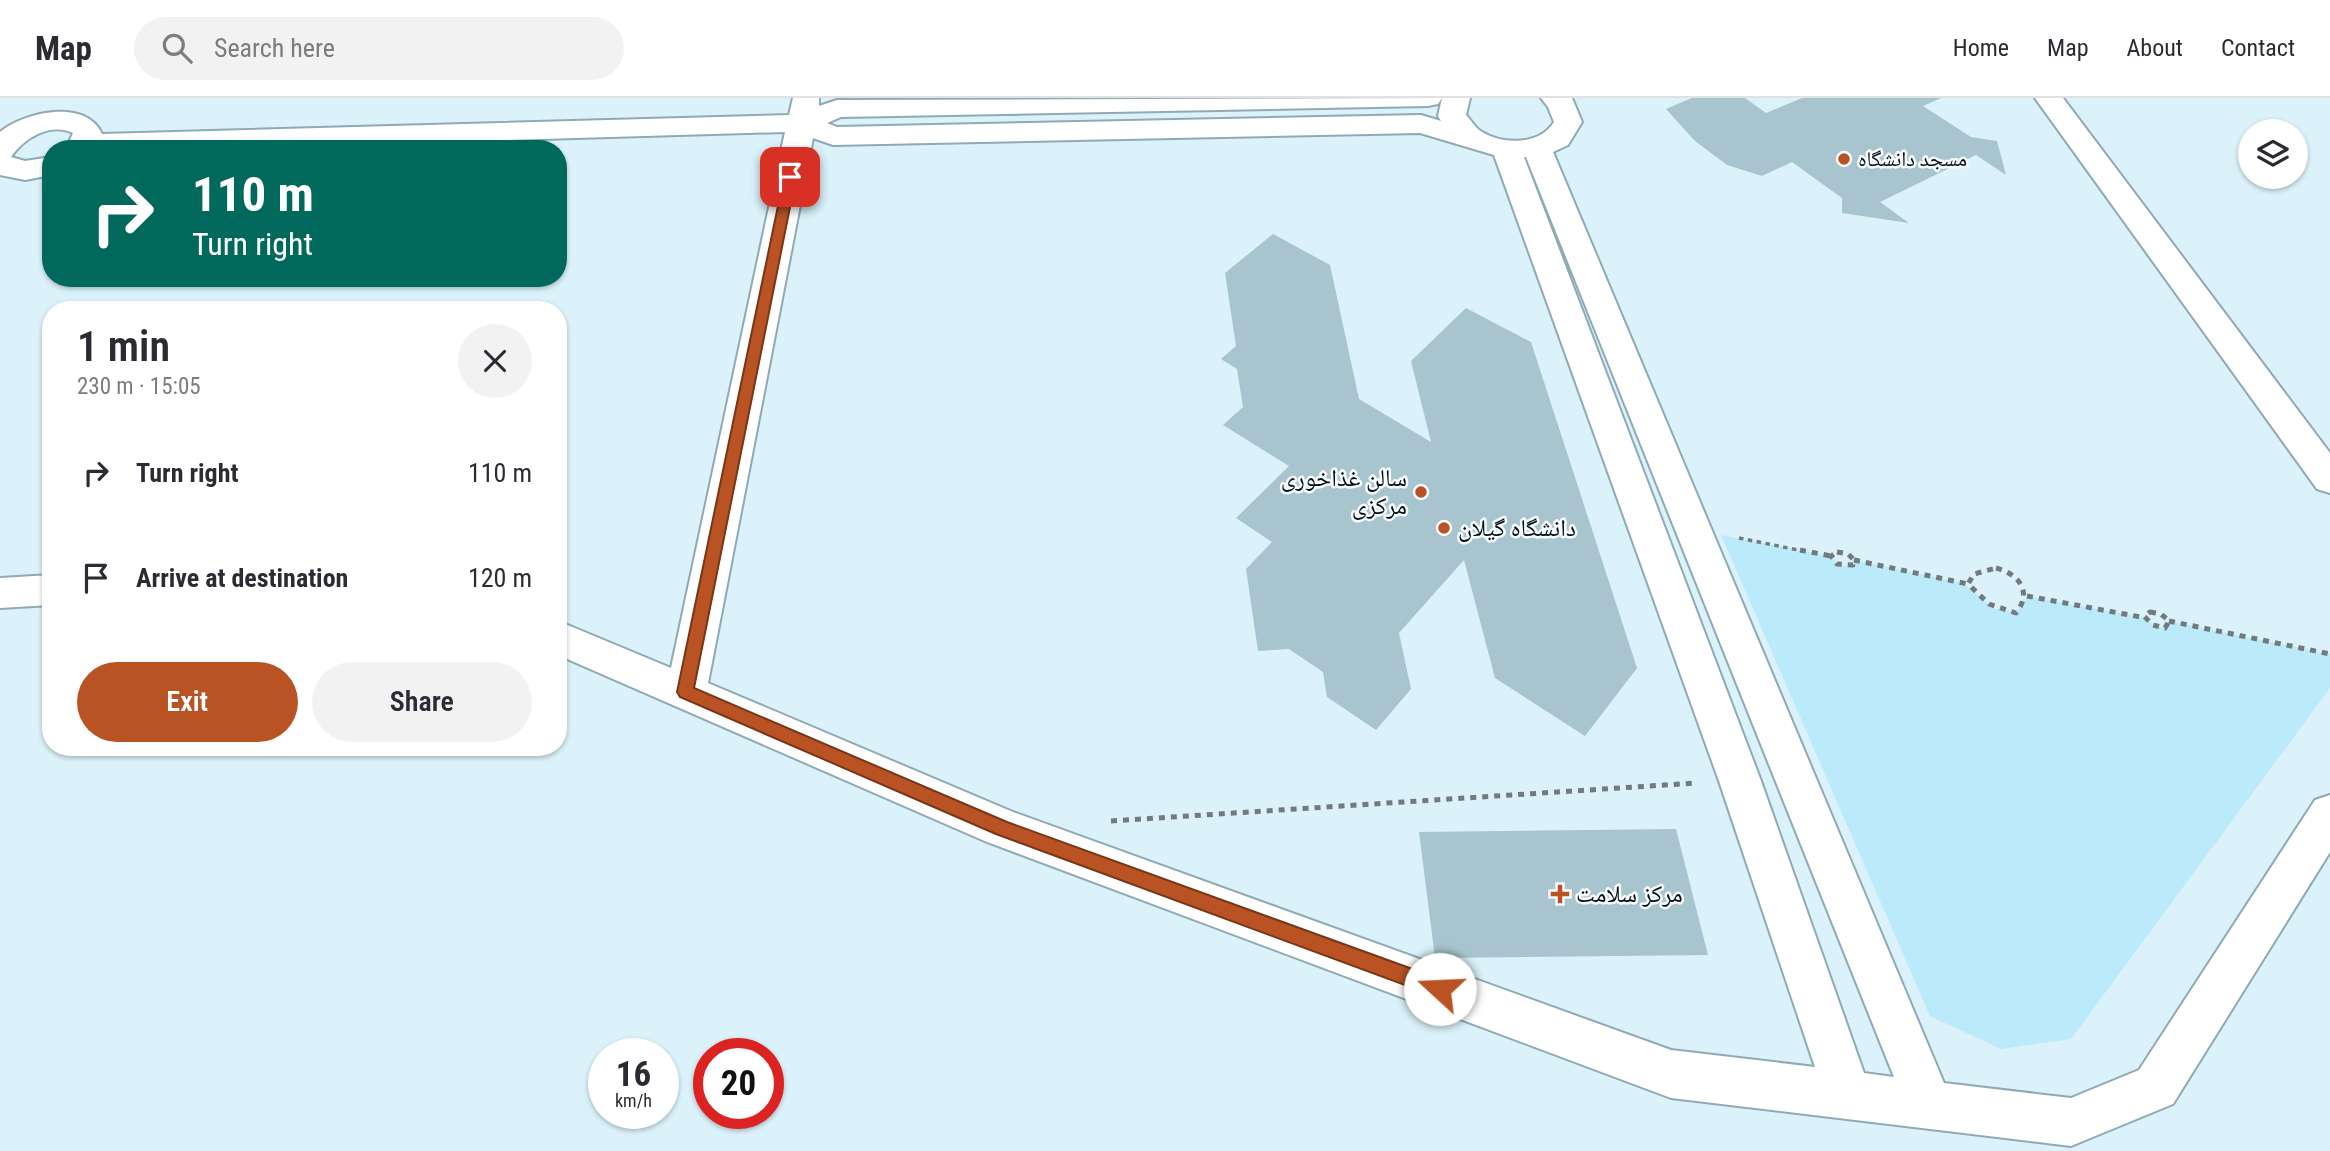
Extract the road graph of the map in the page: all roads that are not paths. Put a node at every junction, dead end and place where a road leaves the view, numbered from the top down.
1 (96, 98) edge
2 (1428, 98) edge
3 (1456, 98) edge
4 (1555, 98) edge
5 (2049, 98) edge
6 (803, 111) edge
7 (67, 120) junction
8 (1470, 138) junction
9 (85, 140) edge
10 (206, 140) edge
11 (1522, 149) junction
12 (0, 151) edge
13 (0, 163) edge
14 (42, 167) edge
15 (2330, 479) edge
16 (42, 591) edge
17 (0, 593) edge
18 (567, 641) edge
19 (685, 692) junction
20 (2330, 814) edge
21 (1847, 1095) junction
22 (1929, 1104) junction

1 - 7 lane
2 - 6 lane
3 - 8 lane
4 - 11 lane
5 - 15 lane
6 - 8 lane
6 - 10 lane
6 - 19 lane
7 - 9 lane
7 - 12 lane
8 - 11 lane
11 - 21 lane
11 - 22 lane
13 - 14 lane
16 - 17 lane
18 - 19 lane
19 - 21 lane
20 - 22 lane
21 - 22 lane

